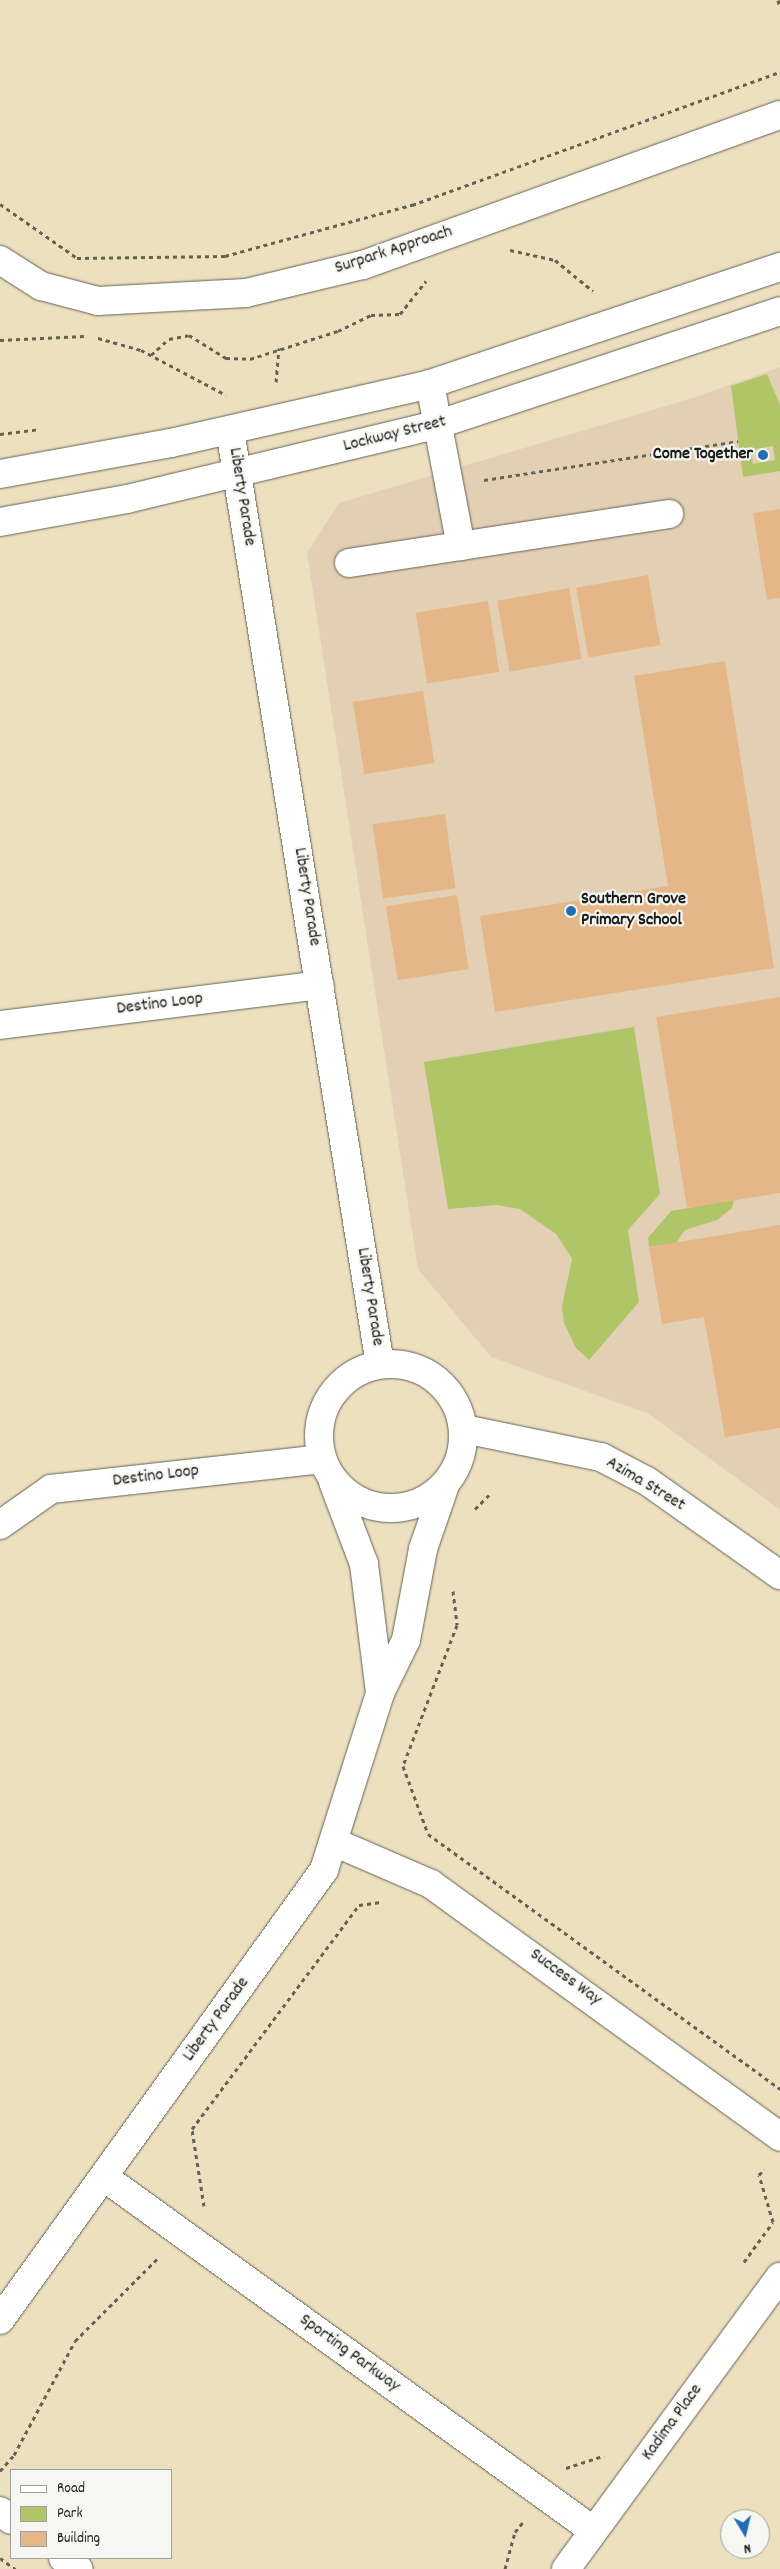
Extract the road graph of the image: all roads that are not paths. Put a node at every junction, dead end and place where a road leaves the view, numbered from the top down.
1 (780, 115) edge
2 (0, 260) edge
3 (780, 268) edge
4 (780, 312) edge
5 (430, 384) junction
6 (439, 424) junction
7 (230, 430) junction
8 (0, 474) edge
9 (237, 474) junction
10 (669, 514) dead end
11 (0, 522) edge
12 (461, 546) junction
13 (349, 563) dead end
14 (320, 985) junction
15 (0, 1025) edge
16 (380, 1364) junction
17 (464, 1429) junction
18 (326, 1467) junction
19 (445, 1485) junction
20 (0, 1525) edge
21 (780, 1575) edge
22 (380, 1693) junction
23 (336, 1843) junction
24 (775, 2149) edge
25 (104, 2177) junction
26 (780, 2277) edge
27 (0, 2320) edge
28 (594, 2531) junction
29 (64, 2559) edge
30 (79, 2569) edge
31 (566, 2569) edge

1 - 2 street, Surpark Approach
3 - 5 street
4 - 6 street, Lockway Street
5 - 6 street
5 - 7 street
6 - 9 street, Lockway Street
6 - 12 street
7 - 8 street
7 - 9 street, Liberty Parade
9 - 11 street, Lockway Street
9 - 14 street, Liberty Parade
10 - 12 street
12 - 13 street
14 - 15 street, Destino Loop
14 - 16 street, Liberty Parade
16 - 17 street
16 - 18 street
17 - 19 street
17 - 21 street, Azima Street
18 - 19 street
18 - 20 street, Destino Loop
18 - 22 street, Liberty Parade
19 - 22 street, Liberty Parade
22 - 23 street, Liberty Parade
23 - 24 street, Success Way
23 - 25 street, Liberty Parade
25 - 27 street, Liberty Parade
25 - 28 street, Sporting Parkway
26 - 28 street, Kadima Place
28 - 31 street, Kadima Place
29 - 30 street

